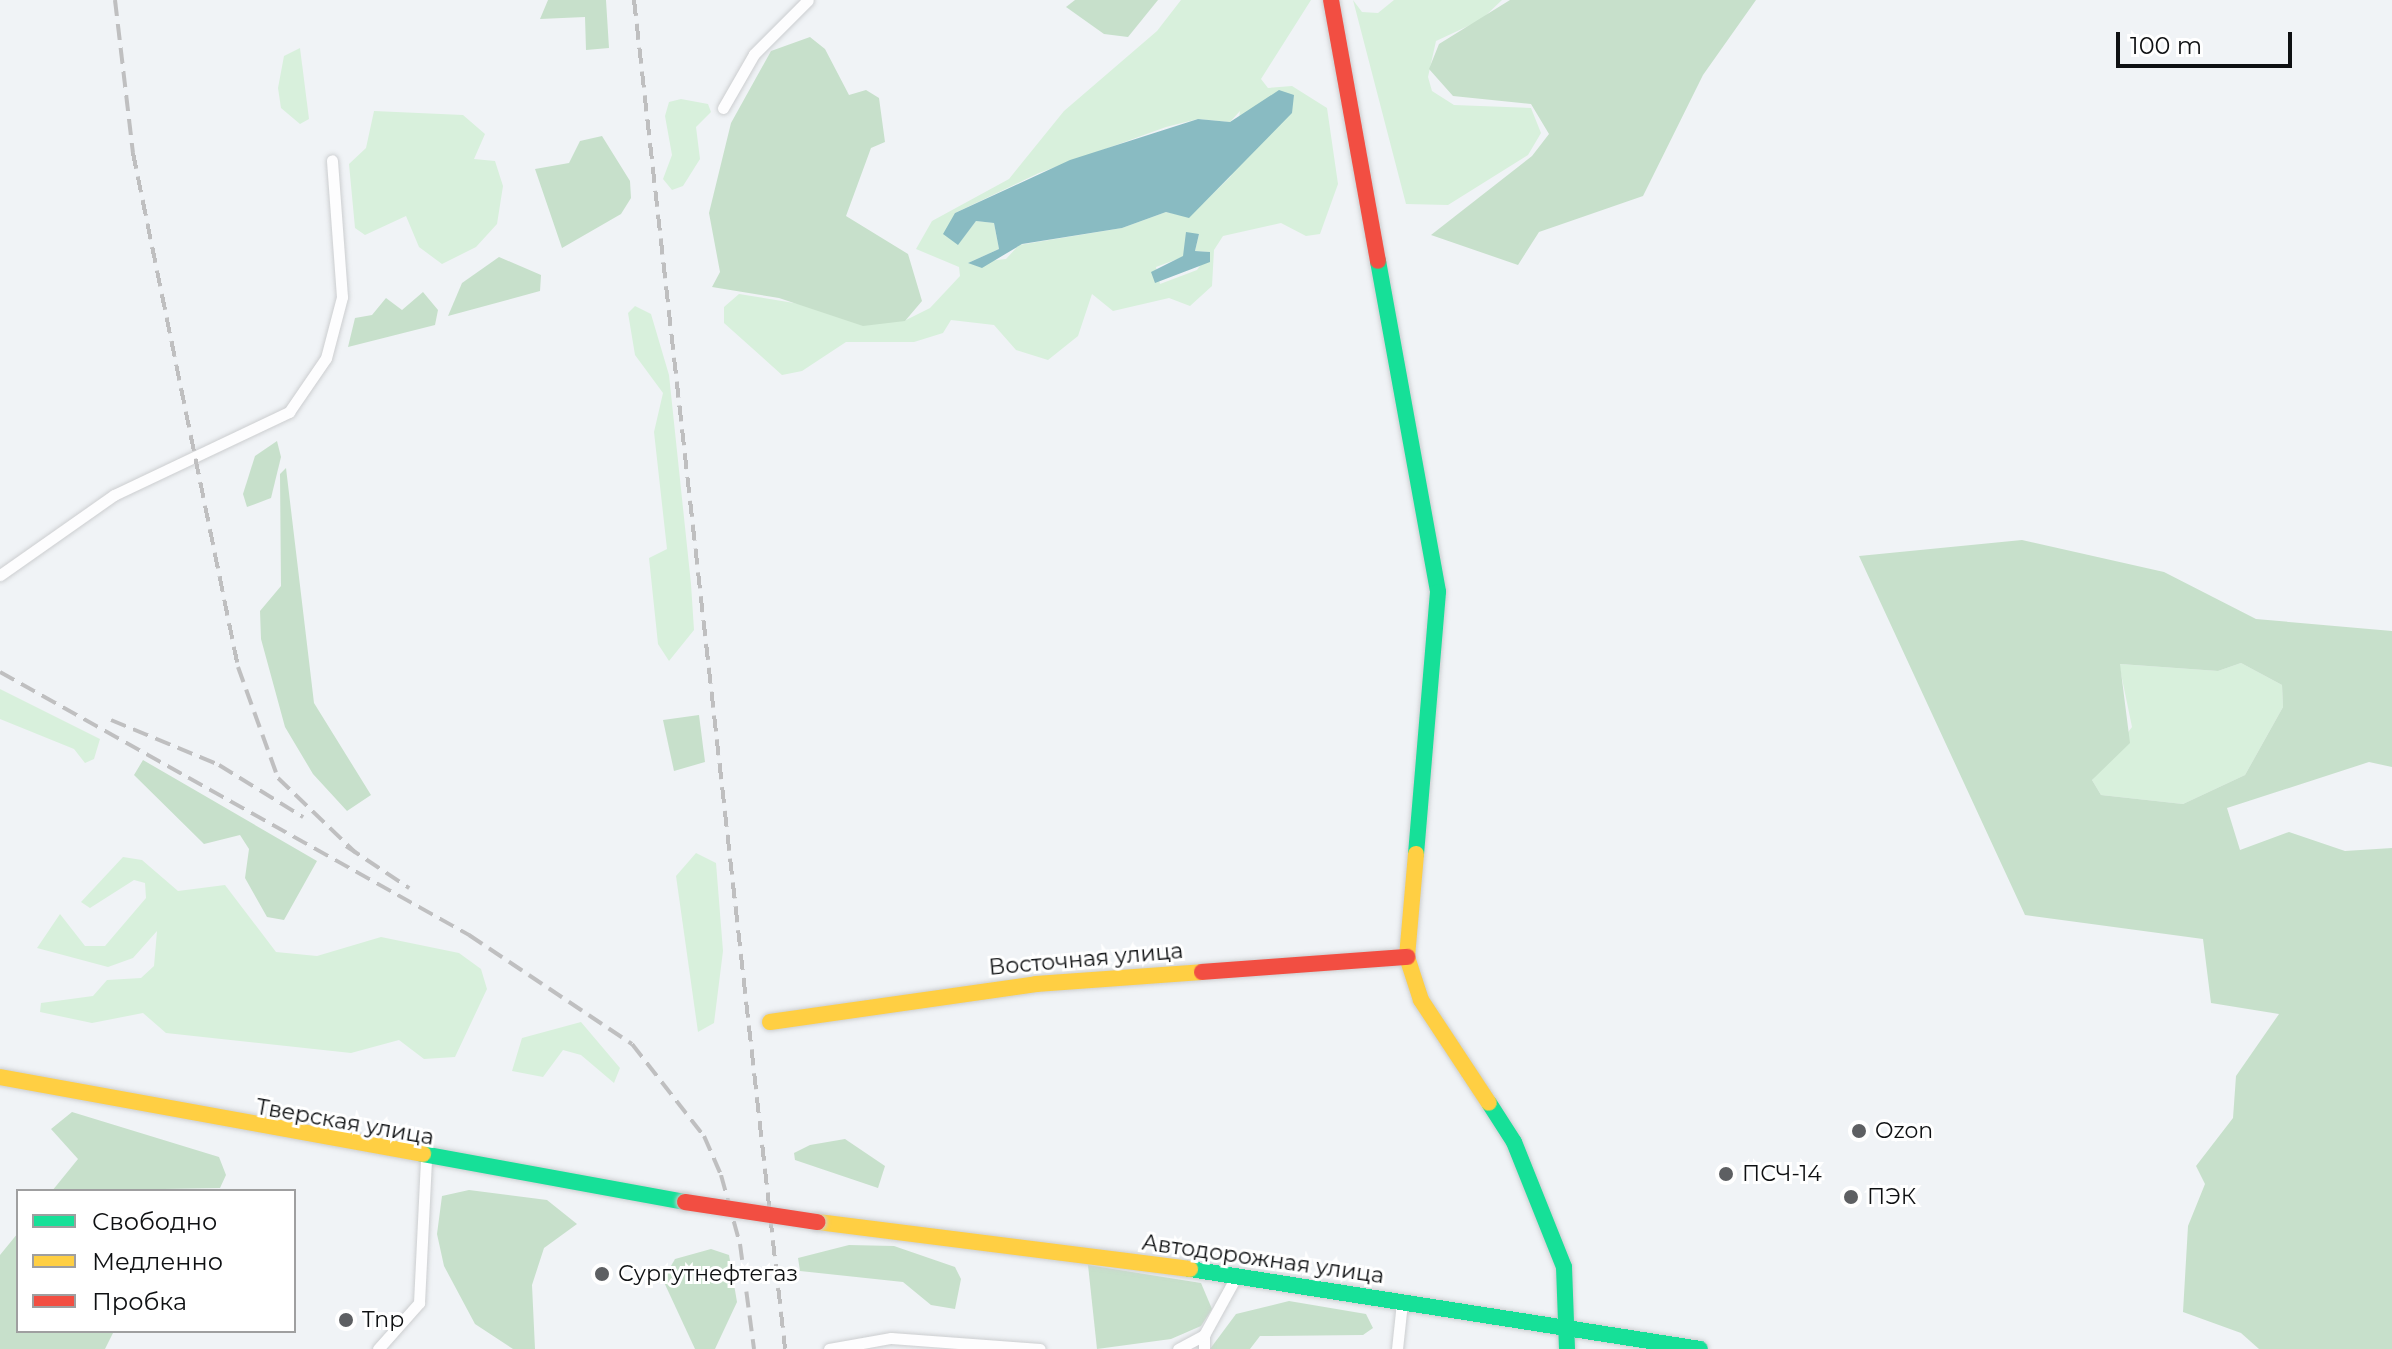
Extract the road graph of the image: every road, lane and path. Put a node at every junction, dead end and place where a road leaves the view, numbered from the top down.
1 (808, 0) edge
2 (1331, 0) edge
3 (723, 108) dead end
4 (332, 160) dead end
5 (0, 575) edge
6 (1407, 957) junction
7 (770, 1022) dead end
8 (0, 1077) edge
9 (426, 1159) junction
10 (818, 1222) joint
11 (1237, 1275) junction
12 (1402, 1302) junction
13 (1564, 1329) junction
14 (1204, 1335) junction
15 (378, 1349) edge
16 (829, 1349) edge
17 (1040, 1349) edge
18 (1178, 1349) edge
19 (1204, 1349) edge
20 (1397, 1349) edge
21 (1567, 1349) edge
22 (1700, 1349) edge

1 - 3 street
2 - 6 street
4 - 5 street
6 - 7 street, Восточная улица
6 - 13 street
8 - 9 street, Тверская улица
9 - 10 street, Тверская улица, bridge
9 - 15 street
10 - 11 street, Автодорожная улица
11 - 12 street, Автодорожная улица
11 - 14 street
12 - 13 street, Автодорожная улица
12 - 20 street
13 - 21 street
13 - 22 street, Автодорожная улица
14 - 18 street
14 - 19 street
16 - 17 street

